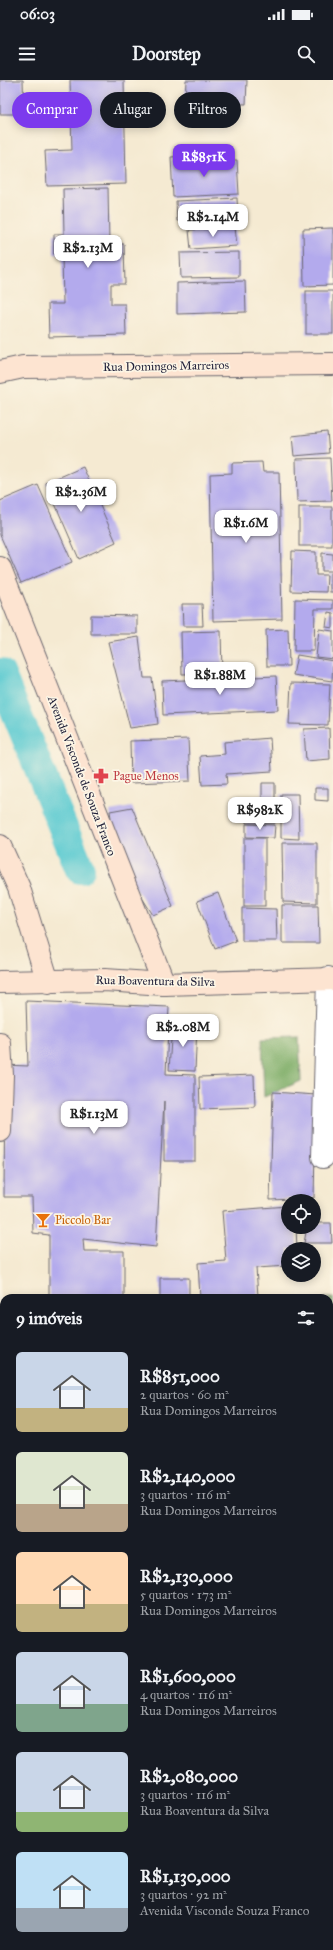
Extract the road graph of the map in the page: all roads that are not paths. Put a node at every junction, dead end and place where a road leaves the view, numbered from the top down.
1 (333, 364) edge
2 (0, 372) edge
3 (0, 568) edge
4 (0, 846) edge
5 (330, 978) edge
6 (0, 982) edge
7 (48, 982) junction
8 (164, 984) junction
9 (0, 1044) edge
10 (0, 1131) edge
11 (323, 1157) dead end

1 - 2 main road, Rua Domingos Marreiros
3 - 8 main road, Avenida Visconde de Souza Franco
4 - 7 main road
5 - 8 main road, Rua Boaventura da Silva
5 - 11 street
6 - 7 main road, Rua Boaventura da Silva
7 - 8 main road, Rua Boaventura da Silva
9 - 10 main road

